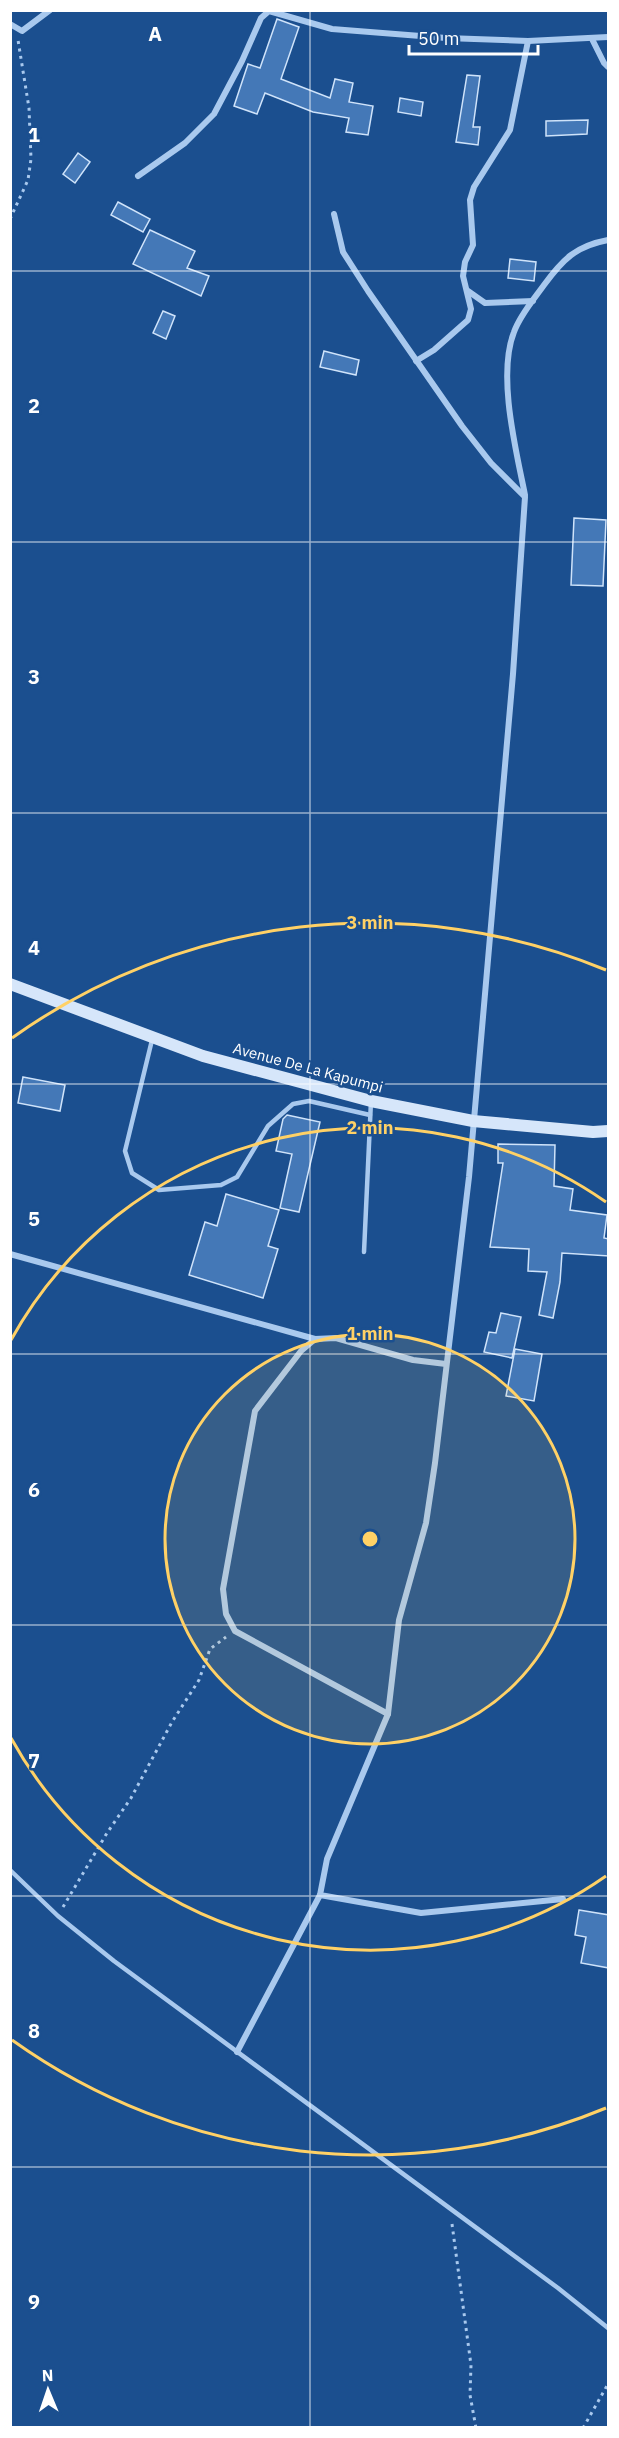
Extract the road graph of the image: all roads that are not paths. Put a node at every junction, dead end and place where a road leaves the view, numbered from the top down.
1 (50, 10) edge
2 (269, 11) edge
3 (10, 24) edge
4 (609, 37) edge
5 (592, 39) junction
6 (528, 41) junction
7 (609, 67) edge
8 (138, 176) dead end
9 (334, 213) dead end
10 (609, 240) edge
11 (467, 290) junction
12 (533, 301) junction
13 (416, 361) junction
14 (525, 497) junction
15 (10, 984) edge
16 (152, 1037) junction
17 (370, 1101) junction
18 (370, 1114) junction
19 (473, 1121) junction
20 (609, 1131) edge
21 (364, 1252) dead end
22 (10, 1254) edge
23 (315, 1339) junction
24 (446, 1364) junction
25 (388, 1714) junction
26 (10, 1870) edge
27 (321, 1896) junction
28 (562, 1899) dead end
29 (237, 2052) junction
30 (609, 2328) edge

1 - 3 street
2 - 6 street
2 - 8 street
4 - 5 street
5 - 6 street
5 - 7 street
6 - 11 street
9 - 13 street
10 - 12 street
11 - 12 street
11 - 13 street
12 - 14 street
13 - 14 street
14 - 19 street
15 - 16 main road, Avenue De La Kapumpi
16 - 17 main road, Avenue De La Kapumpi
16 - 18 lane
17 - 18 lane
17 - 19 main road, Avenue De La Kapumpi
18 - 21 lane
19 - 20 main road, Avenue De La Kapumpi
19 - 24 street
22 - 23 street
23 - 24 street
23 - 25 street
24 - 25 street
25 - 27 street
26 - 29 lane
27 - 28 street
27 - 29 street
29 - 30 lane

